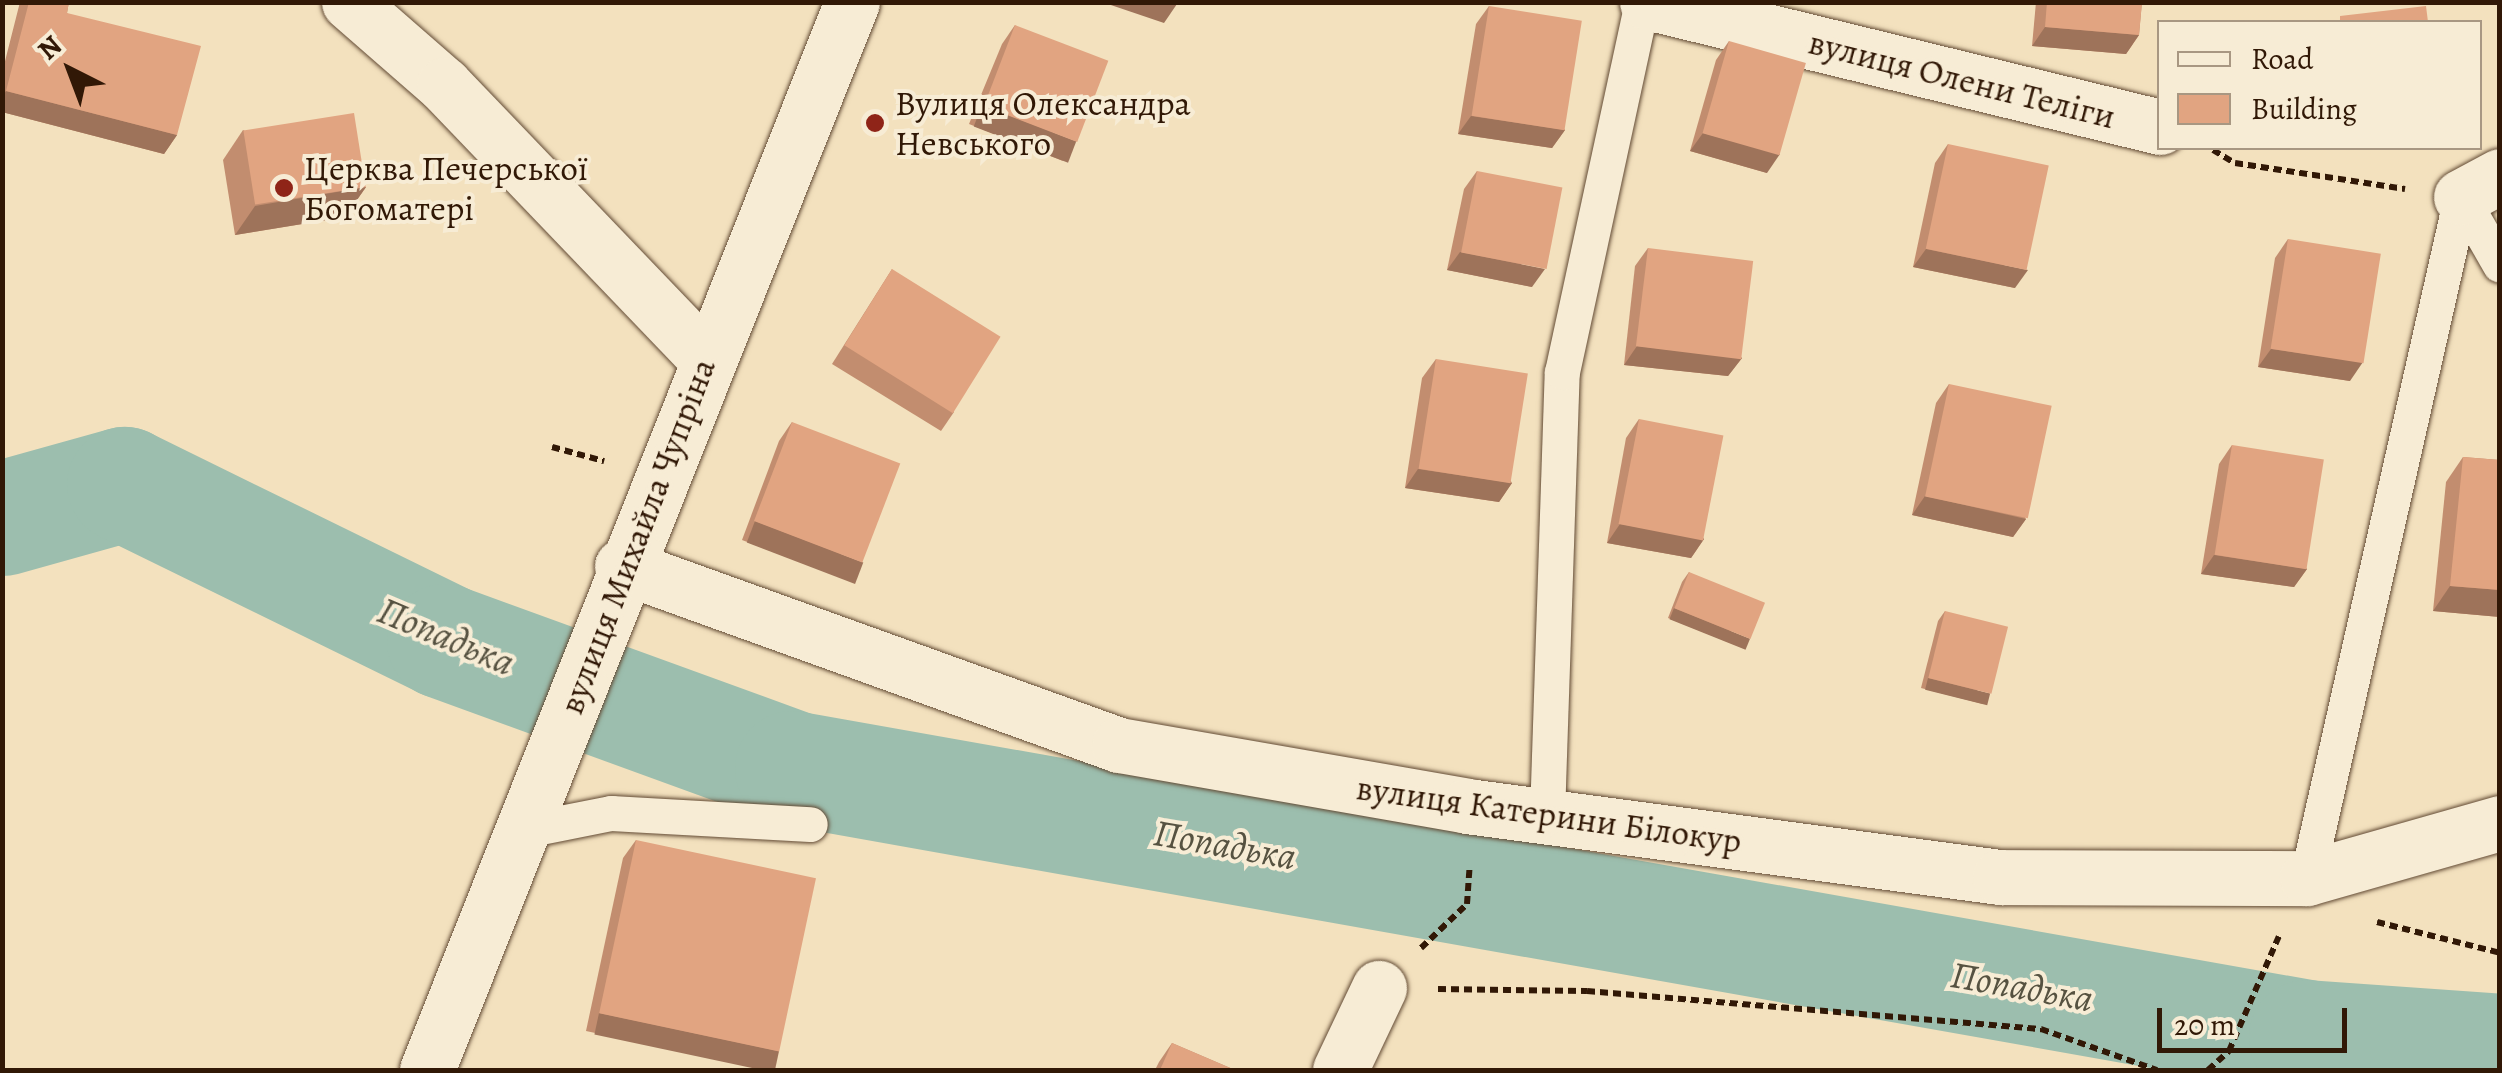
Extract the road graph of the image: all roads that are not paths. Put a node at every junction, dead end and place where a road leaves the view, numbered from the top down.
1 (349, 2) edge
2 (852, 2) edge
3 (1645, 2) edge
4 (2157, 126) edge
5 (2480, 187) edge
6 (2500, 265) edge
7 (706, 358) junction
8 (615, 585) junction
9 (534, 806) junction
10 (1547, 816) junction
11 (2500, 823) edge
12 (810, 824) dead end
13 (2307, 878) junction
14 (1378, 988) road end
15 (427, 1070) edge
16 (1340, 1070) edge

1 - 7 street
2 - 7 street, вулиця Михайла Чупріна
3 - 4 street, вулиця Олени Теліги
3 - 10 lane
5 - 6 lane
5 - 13 lane
7 - 8 street, вулиця Михайла Чупріна
8 - 9 street, вулиця Михайла Чупріна
8 - 10 street, вулиця Катерини Білокур
9 - 12 lane
9 - 15 street, вулиця Михайла Чупріна
10 - 13 street, вулиця Катерини Білокур
11 - 13 street, вулиця Катерини Білокур
14 - 16 street

